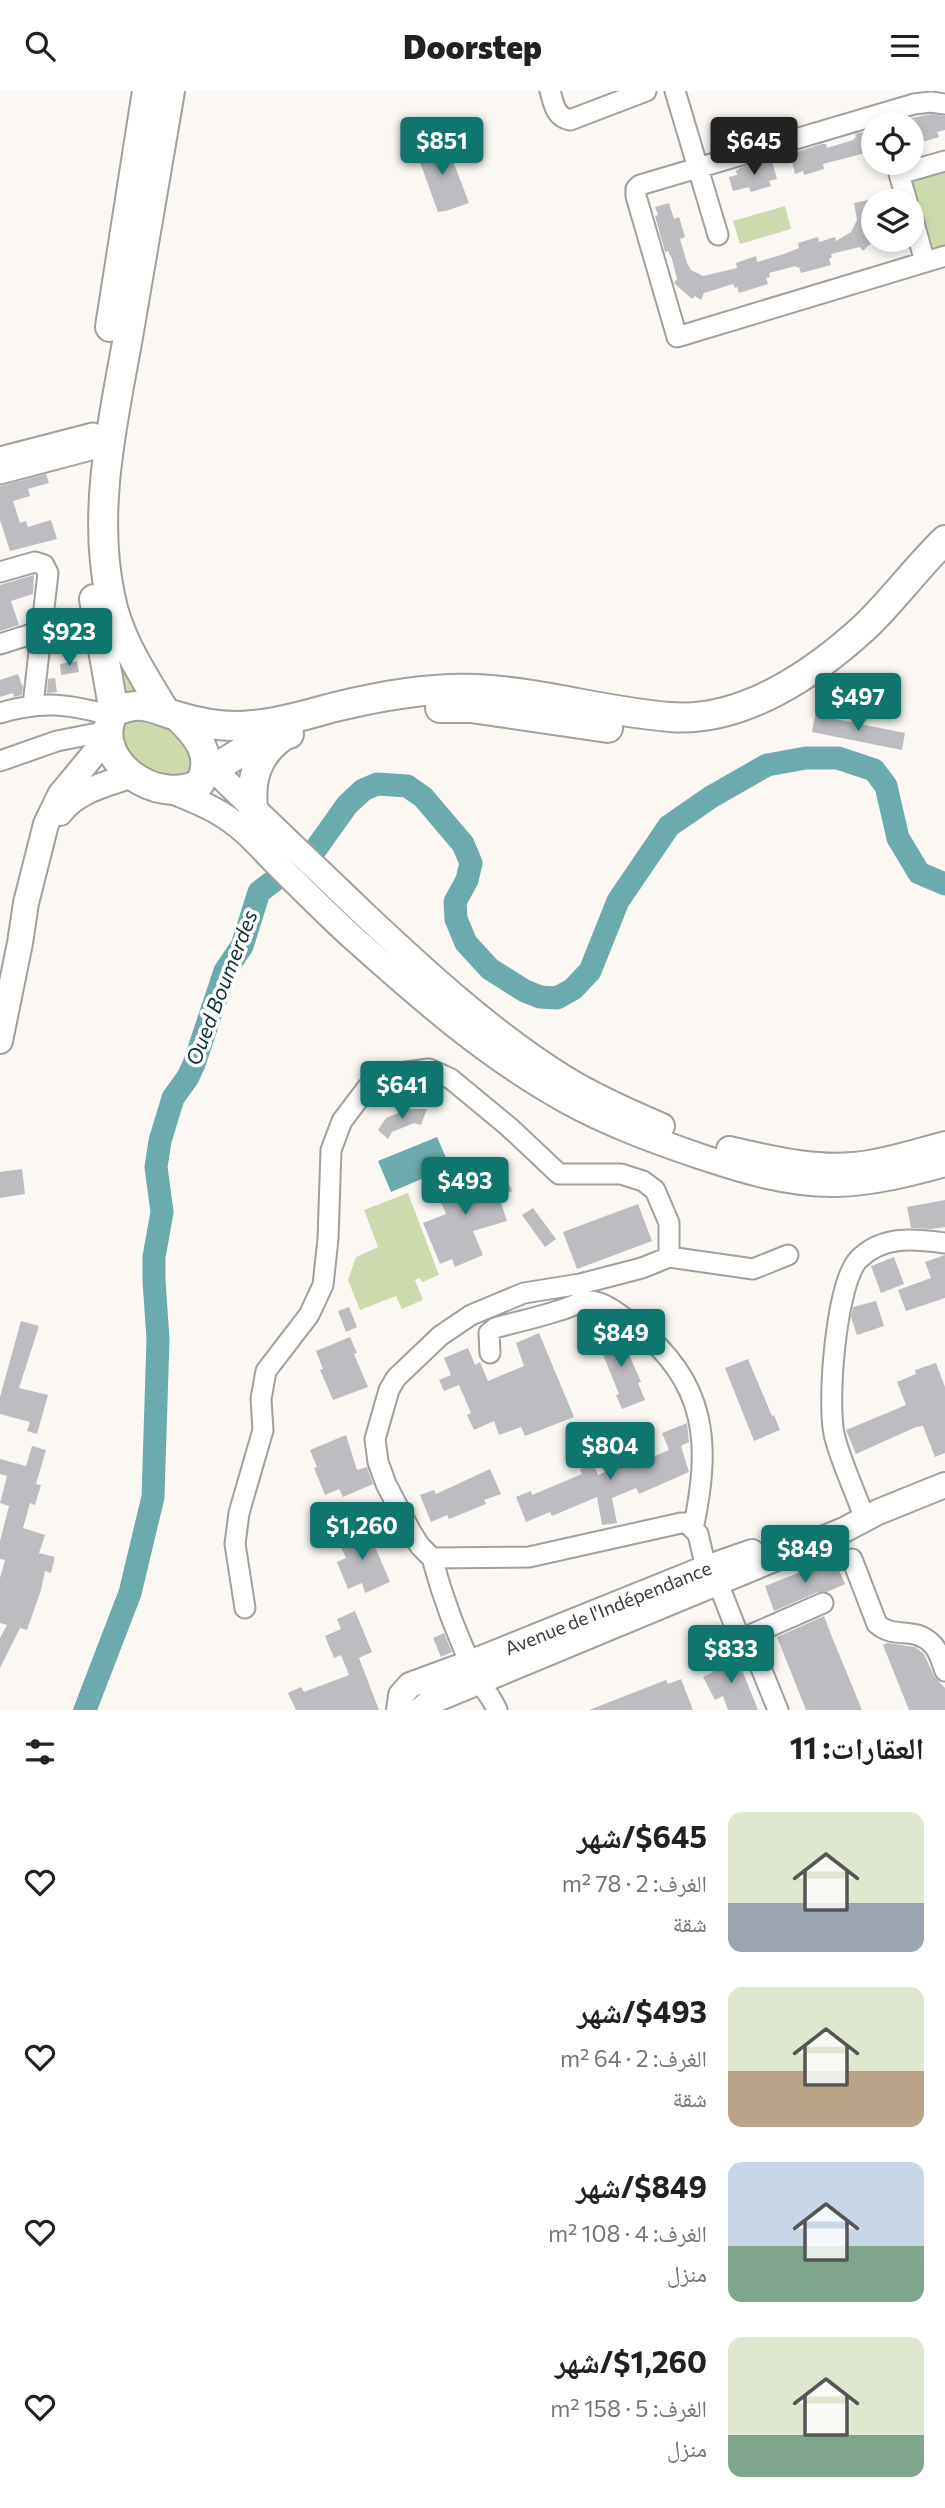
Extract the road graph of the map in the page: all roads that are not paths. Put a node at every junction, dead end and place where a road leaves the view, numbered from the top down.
1 (147, 91) edge
2 (170, 91) edge
3 (550, 91) edge
4 (646, 91) edge
5 (675, 91) edge
6 (940, 101) edge
7 (945, 161) edge
8 (697, 167) junction
9 (903, 189) edge
10 (718, 235) dead end
11 (922, 252) edge
12 (945, 256) edge
13 (925, 262) junction
14 (92, 442) junction
15 (0, 457) edge
16 (0, 474) edge
17 (945, 540) edge
18 (945, 565) edge
19 (0, 572) edge
20 (41, 631) junction
21 (0, 644) edge
22 (33, 705) junction
23 (0, 713) edge
24 (171, 713) junction
25 (110, 724) junction
26 (287, 734) junction
27 (0, 761) edge
28 (208, 769) junction
29 (133, 775) junction
30 (172, 791) junction
31 (259, 824) junction
32 (20, 943) junction
33 (0, 1041) edge
34 (945, 1144) edge
35 (945, 1164) edge
36 (945, 1243) edge
37 (788, 1255) dead end
38 (668, 1257) junction
39 (490, 1353) dead end
40 (945, 1485) edge
41 (871, 1513) junction
42 (693, 1529) junction
43 (432, 1558) junction
44 (852, 1559) dead end
45 (712, 1575) junction
46 (823, 1603) dead end
47 (245, 1608) dead end
48 (748, 1636) junction
49 (945, 1671) edge
50 (475, 1672) junction
51 (448, 1703) edge
52 (400, 1710) edge
53 (420, 1710) edge
54 (497, 1710) edge
55 (778, 1710) edge

1 - 14 highway
2 - 24 highway
3 - 4 street
5 - 8 street
6 - 8 street
7 - 9 street
8 - 10 street
8 - 13 street
11 - 13 street
12 - 13 street
14 - 15 street
14 - 16 street
14 - 25 highway
17 - 24 highway
18 - 26 highway
19 - 20 street
20 - 21 street
20 - 22 street
22 - 23 street
22 - 25 street
24 - 25 highway
24 - 28 highway
25 - 27 street
25 - 29 highway
25 - 32 main road
26 - 28 highway
26 - 31 highway
28 - 30 highway
28 - 31 main road
29 - 30 highway
29 - 32 main road
30 - 31 main road
31 - 34 main road
31 - 35 main road
32 - 33 main road
36 - 41 street
37 - 38 street
38 - 43 street
38 - 47 street
39 - 42 street
40 - 41 main road, Avenue de l'Indépendance
41 - 45 main road, Avenue de l'Indépendance
42 - 43 street
42 - 45 street
43 - 50 street
44 - 49 street
45 - 48 street
45 - 50 main road, Avenue de l'Indépendance
46 - 48 street
48 - 55 street
50 - 51 main road, Avenue de l'Indépendance
50 - 52 main road, Avenue de l'Indépendance
50 - 54 street
51 - 53 main road, Avenue de l'Indépendance

